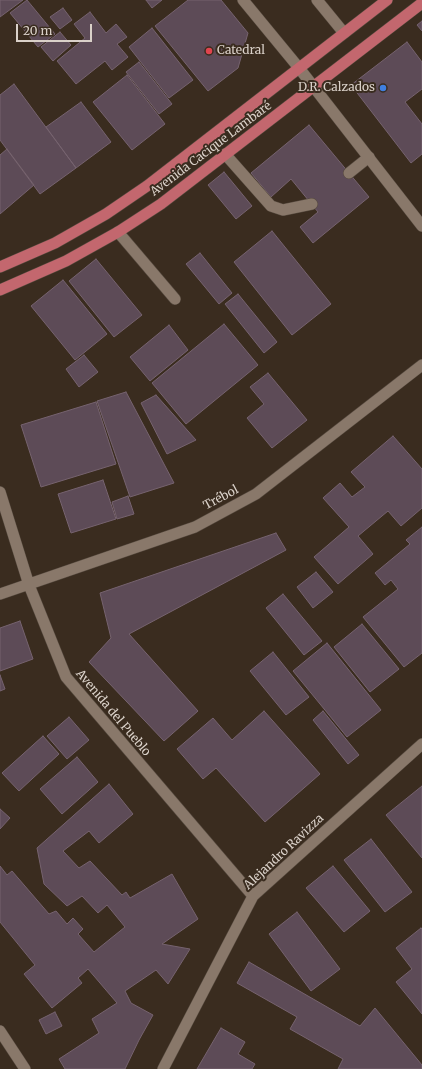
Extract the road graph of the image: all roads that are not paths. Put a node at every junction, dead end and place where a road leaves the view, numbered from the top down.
1 (243, 0) edge
2 (317, 0) edge
3 (387, 0) edge
4 (422, 3) edge
5 (344, 33) junction
6 (299, 68) junction
7 (314, 86) junction
8 (225, 154) junction
9 (369, 157) junction
10 (349, 173) dead end
11 (312, 204) dead end
12 (422, 226) edge
13 (118, 232) junction
14 (0, 267) edge
15 (0, 290) edge
16 (175, 299) dead end
17 (422, 365) edge
18 (0, 492) edge
19 (29, 585) junction
20 (0, 594) edge
21 (422, 744) edge
22 (253, 896) junction
23 (0, 1030) edge
24 (25, 1069) edge
25 (163, 1069) edge

1 - 6 street
2 - 5 street
3 - 5 main road, Avenida Cacique Lambaré
4 - 7 main road, Avenida Cacique Lambaré
5 - 6 main road, Avenida Cacique Lambaré
6 - 7 street
6 - 14 main road, Avenida Cacique Lambaré
7 - 8 main road, Avenida Cacique Lambaré
7 - 9 street
8 - 11 street
8 - 13 main road, Avenida Cacique Lambaré
9 - 10 street
9 - 12 street
13 - 15 main road, Avenida Cacique Lambaré
13 - 16 street
17 - 19 street, Trébol
18 - 19 street, Avenida del Pueblo
19 - 20 street, Trébol
19 - 22 street, Avenida del Pueblo
21 - 22 street, Alejandro Ravizza
22 - 25 street, Alejandro Ravizza
23 - 24 street

